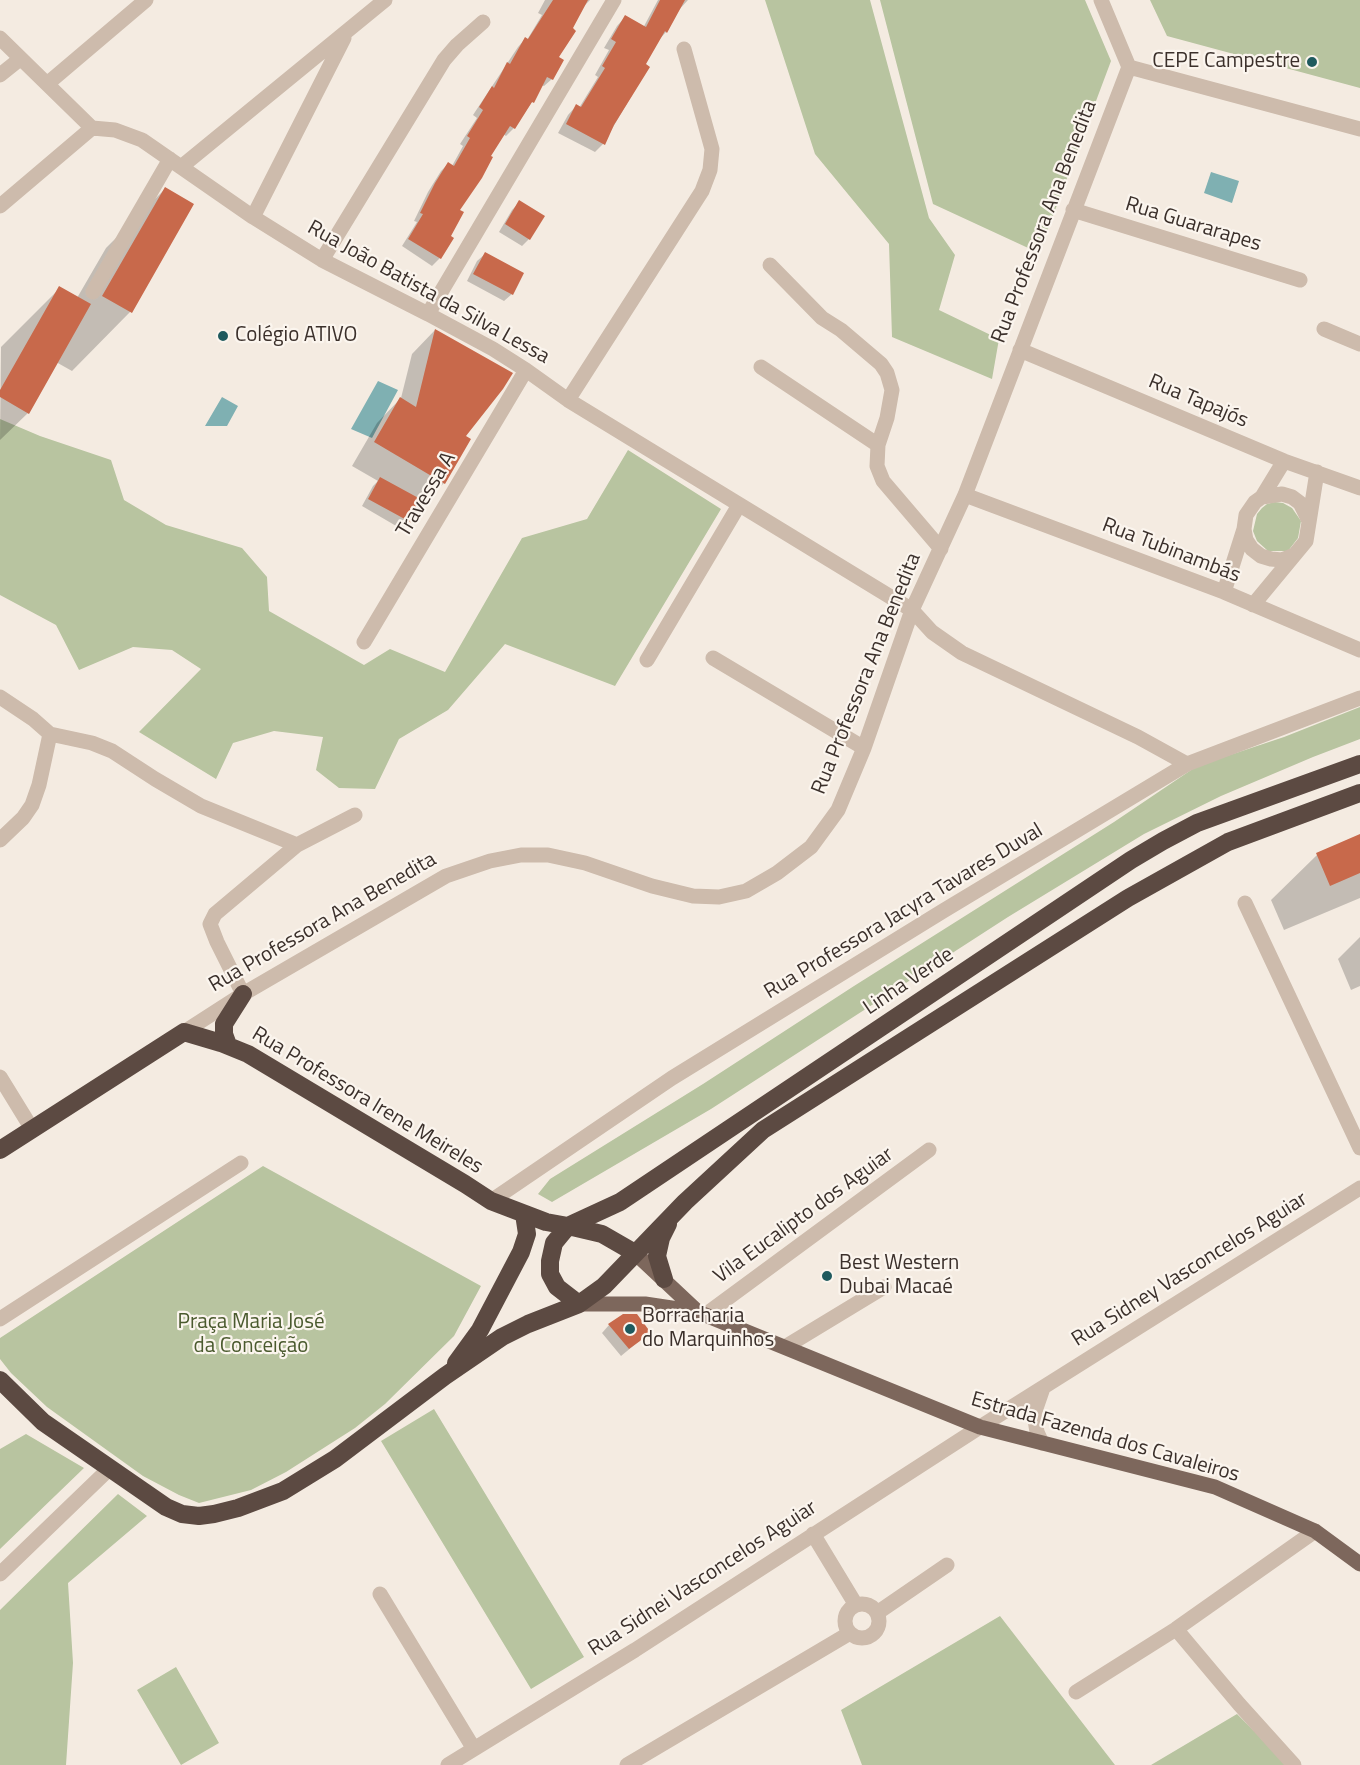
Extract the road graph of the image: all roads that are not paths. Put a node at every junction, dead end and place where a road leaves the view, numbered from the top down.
1 (146, 0) edge
2 (385, 0) edge
3 (614, 0) edge
4 (1101, 0) edge
5 (483, 22) dead end
6 (347, 33) junction
7 (0, 38) edge
8 (684, 49) dead end
9 (20, 58) junction
10 (1129, 67) junction
11 (0, 75) edge
12 (47, 84) junction
13 (92, 128) junction
14 (1360, 129) edge
15 (175, 163) junction
16 (0, 206) edge
17 (1073, 210) junction
18 (254, 217) junction
19 (322, 260) junction
20 (770, 265) dead end
21 (1300, 280) dead end
22 (93, 292) dead end
23 (428, 314) junction
24 (1324, 330) dead end
25 (1360, 344) edge
26 (1020, 350) junction
27 (761, 367) dead end
28 (526, 370) junction
29 (568, 400) junction
30 (878, 445) junction
31 (1284, 461) junction
32 (1317, 472) junction
33 (1360, 488) edge
34 (965, 495) junction
35 (1262, 497) junction
36 (739, 505) junction
37 (1309, 521) junction
38 (1244, 529) junction
39 (941, 549) junction
40 (1292, 556) junction
41 (1224, 592) junction
42 (1253, 605) junction
43 (912, 610) junction
44 (364, 642) dead end
45 (1360, 650) edge
46 (713, 658) dead end
47 (647, 660) dead end
48 (0, 697) edge
49 (1360, 698) edge
50 (50, 734) junction
51 (864, 748) junction
52 (1187, 764) junction
53 (1360, 764) edge
54 (1360, 793) edge
55 (354, 815) dead end
56 (0, 840) edge
57 (297, 845) junction
58 (1245, 903) dead end
59 (243, 994) junction
60 (184, 1032) junction
61 (228, 1046) junction
62 (0, 1077) edge
63 (32, 1129) junction
64 (1360, 1148) edge
65 (0, 1150) edge
66 (929, 1150) dead end
67 (241, 1163) dead end
68 (1360, 1188) edge
69 (491, 1202) junction
70 (685, 1202) junction
71 (524, 1214) junction
72 (568, 1226) junction
73 (635, 1253) junction
74 (664, 1279) junction
75 (884, 1287) dead end
76 (579, 1304) junction
77 (702, 1313) junction
78 (0, 1319) edge
79 (786, 1347) junction
80 (445, 1376) junction
81 (0, 1380) edge
82 (1043, 1388) junction
83 (981, 1427) junction
84 (1042, 1443) junction
85 (109, 1469) junction
86 (1315, 1532) junction
87 (813, 1534) junction
88 (1360, 1564) edge
89 (947, 1565) dead end
90 (0, 1574) edge
91 (380, 1594) dead end
92 (856, 1605) junction
93 (877, 1613) junction
94 (1176, 1629) junction
95 (850, 1633) junction
96 (1076, 1692) dead end
97 (474, 1749) junction
98 (448, 1765) edge
99 (627, 1765) edge
100 (1294, 1765) edge

1 - 12 street
2 - 6 street
3 - 23 street
4 - 10 street
5 - 19 street
6 - 15 street
6 - 18 street
7 - 9 street
8 - 29 street
9 - 11 street
9 - 12 street
10 - 14 street
10 - 17 street, Rua Professora Ana Benedita
12 - 13 street
13 - 15 street, Rua João Batista da Silva Lessa
13 - 16 street
15 - 18 street, Rua João Batista da Silva Lessa
15 - 22 street
17 - 21 street, Rua Guararapes
17 - 26 street, Rua Professora Ana Benedita
18 - 19 street, Rua João Batista da Silva Lessa
19 - 23 street, Rua João Batista da Silva Lessa
20 - 30 street
23 - 28 street, Rua João Batista da Silva Lessa
24 - 25 street
26 - 31 street, Rua Tapajós
26 - 34 street, Rua Professora Ana Benedita
27 - 30 street
28 - 29 street, Rua João Batista da Silva Lessa
28 - 44 street, Travessa A
29 - 36 street, Rua João Batista da Silva Lessa
30 - 39 street
31 - 32 street, Rua Tapajós
31 - 35 street
32 - 33 street, Rua Tapajós
32 - 37 street
34 - 39 street, Rua Professora Ana Benedita
34 - 41 street, Rua Tubinambás
35 - 37 street
35 - 38 street
36 - 43 street, Rua João Batista da Silva Lessa
36 - 47 street
37 - 40 street
38 - 40 street
38 - 41 street
39 - 43 street, Rua Professora Ana Benedita
40 - 42 street
41 - 42 street, Rua Tubinambás
42 - 45 street, Rua Tubinambás
43 - 51 street, Rua Professora Ana Benedita
43 - 52 street, Rua João Batista da Silva Lessa
46 - 51 street
48 - 50 street
49 - 52 street, Rua Professora Jacyra Tavares Duval
50 - 56 street
50 - 57 street
51 - 59 street, Rua Professora Ana Benedita
52 - 69 street, Rua Professora Jacyra Tavares Duval
53 - 72 highway, Linha Verde
54 - 70 highway
55 - 57 street
57 - 59 street
58 - 64 street
59 - 60 street, Rua Professora Ana Benedita
59 - 61 highway
60 - 61 highway, Rua Professora Irene Meireles
60 - 63 highway, Rua Professora Ana Benedita
61 - 69 highway, Rua Professora Irene Meireles
62 - 63 street
63 - 65 highway, Rua Professora Ana Benedita
66 - 77 street, Vila Eucalipto dos Aguiar
67 - 78 street
68 - 82 street, Rua Sidney Vasconcelos Aguiar
69 - 71 highway
70 - 73 highway
70 - 74 highway
71 - 72 highway
71 - 80 highway
72 - 73 highway
72 - 76 highway
73 - 74 main road, Estrada Fazenda dos Cavaleiros
73 - 76 highway
74 - 77 main road, Estrada Fazenda dos Cavaleiros
75 - 79 street
76 - 77 main road, Estrada Fazenda dos Cavaleiros
76 - 80 highway
77 - 79 main road, Estrada Fazenda dos Cavaleiros
79 - 83 main road, Estrada Fazenda dos Cavaleiros
80 - 85 highway
81 - 85 highway
82 - 83 street, Rua Sidney Vasconcelos Aguiar
82 - 84 street
83 - 84 main road, Estrada Fazenda dos Cavaleiros
83 - 87 street, Rua Sidnei Vasconcelos Aguiar
84 - 86 main road, Estrada Fazenda dos Cavaleiros
85 - 90 street
86 - 88 main road, Estrada Fazenda dos Cavaleiros
86 - 94 street
87 - 92 street
87 - 97 street, Rua Sidnei Vasconcelos Aguiar
89 - 93 street
91 - 97 street
92 - 93 street
92 - 95 street
93 - 95 street
94 - 96 street
94 - 100 street
95 - 99 street
97 - 98 street, Rua Sidnei Vasconcelos Aguiar

